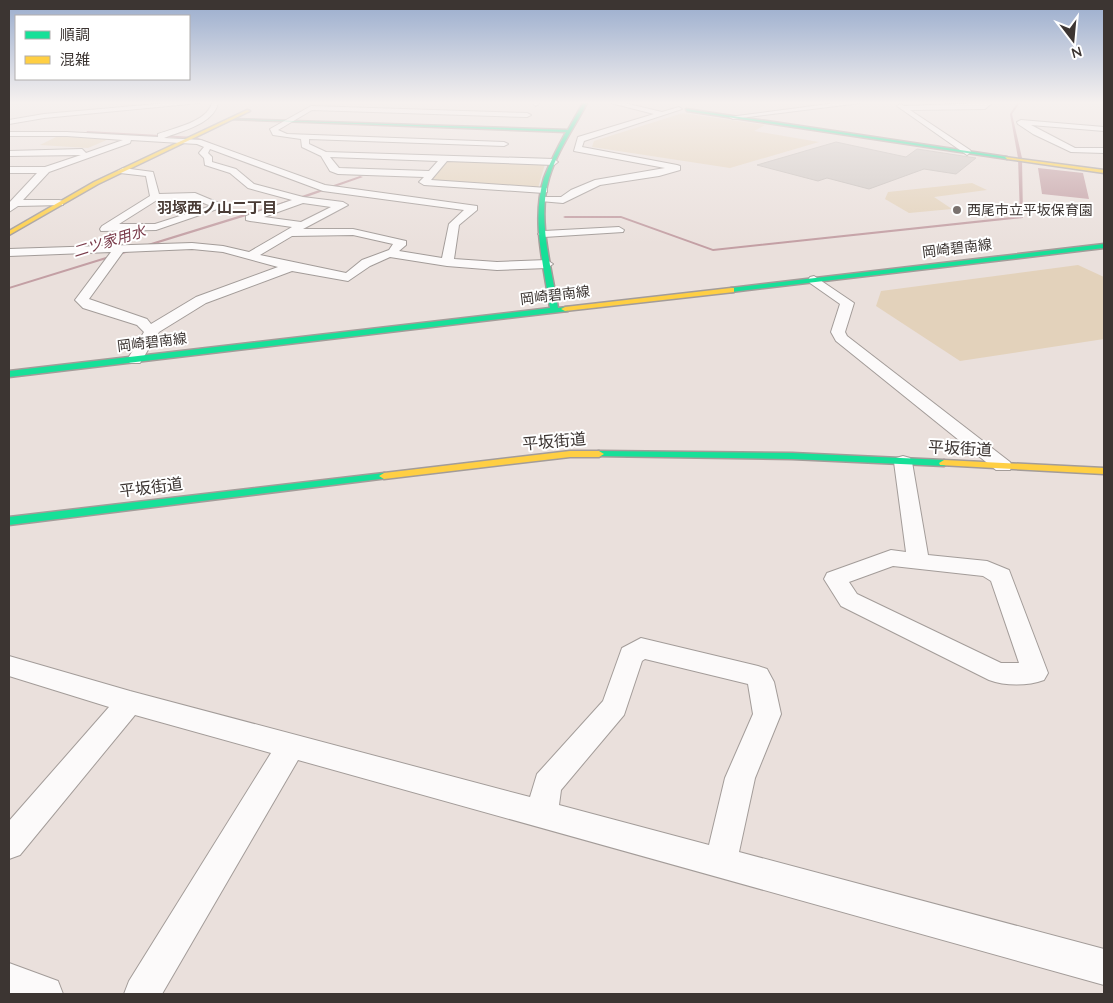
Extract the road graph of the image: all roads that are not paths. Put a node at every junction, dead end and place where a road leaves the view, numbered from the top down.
1 (101, 150) edge
2 (168, 150) edge
3 (206, 150) edge
4 (219, 150) edge
5 (315, 150) edge
6 (500, 150) edge
7 (560, 150) edge
8 (581, 150) edge
9 (952, 150) edge
10 (964, 150) edge
11 (1079, 150) joint
12 (1104, 151) edge
13 (95, 152) junction
14 (967, 152) junction
15 (9, 153) edge
16 (324, 154) junction
17 (445, 158) junction
18 (493, 160) junction
19 (554, 162) junction
20 (9, 170) edge
21 (46, 170) junction
22 (123, 171) junction
23 (1099, 171) edge
24 (429, 174) junction
25 (33, 185) junction
26 (17, 186) dead end
27 (366, 193) junction
28 (544, 195) junction
29 (155, 197) junction
30 (302, 200) junction
31 (59, 203) junction
32 (343, 205) junction
33 (12, 206) edge
34 (328, 212) junction
35 (302, 225) junction
36 (620, 230) dead end
37 (339, 232) junction
38 (9, 233) edge
39 (98, 233) junction
40 (289, 233) junction
41 (544, 234) junction
42 (1104, 246) edge
43 (72, 249) junction
44 (9, 252) edge
45 (389, 252) junction
46 (116, 253) junction
47 (249, 257) junction
48 (447, 262) junction
49 (547, 264) junction
50 (291, 267) junction
51 (814, 280) junction
52 (554, 310) junction
53 (152, 330) junction
54 (135, 360) junction
55 (9, 374) edge
56 (902, 462) junction
57 (1003, 466) junction
58 (1104, 471) edge
59 (9, 521) edge
60 (918, 561) junction
61 (9, 666) edge
62 (130, 702) junction
63 (291, 746) junction
64 (542, 814) junction
65 (9, 844) edge
66 (721, 863) junction
67 (1104, 967) edge
68 (9, 981) edge
69 (45, 994) edge
70 (142, 994) edge

1 - 13 street
2 - 22 street
3 - 30 street
4 - 27 street
5 - 16 street
6 - 18 street
7 - 19 street
8 - 28 street
9 - 14 street
10 - 14 street
11 - 12 street
11 - 23 street
13 - 15 street
13 - 21 street
14 - 23 street
16 - 17 street
16 - 24 street
17 - 18 street
17 - 24 street
18 - 19 street
19 - 28 street
20 - 21 street
21 - 25 street
22 - 29 street
22 - 31 street
24 - 28 street
25 - 26 street
25 - 33 street
27 - 32 street
27 - 48 street
28 - 41 street
29 - 39 street
29 - 39 street
30 - 32 street
30 - 35 street
31 - 33 street
31 - 38 street
32 - 34 street
34 - 35 street
34 - 37 street
35 - 40 street
36 - 41 street
37 - 40 street
37 - 45 street
39 - 43 street
40 - 47 street
41 - 49 street
42 - 51 street, 岡崎碧南線
43 - 44 street
43 - 46 street
45 - 48 street
45 - 50 street
46 - 47 street
46 - 53 street
47 - 50 street
48 - 49 street
49 - 52 street
50 - 53 street
51 - 52 street, 岡崎碧南線
51 - 57 street
52 - 54 street, 岡崎碧南線
53 - 54 street
54 - 55 street, 岡崎碧南線
56 - 57 street, 平坂街道
56 - 59 street, 平坂街道
56 - 60 street
57 - 58 street, 平坂街道
60 - 60 street
61 - 62 street
62 - 63 street
62 - 65 street
63 - 64 street
63 - 70 street
64 - 66 street
64 - 66 street
66 - 67 street
68 - 69 street

